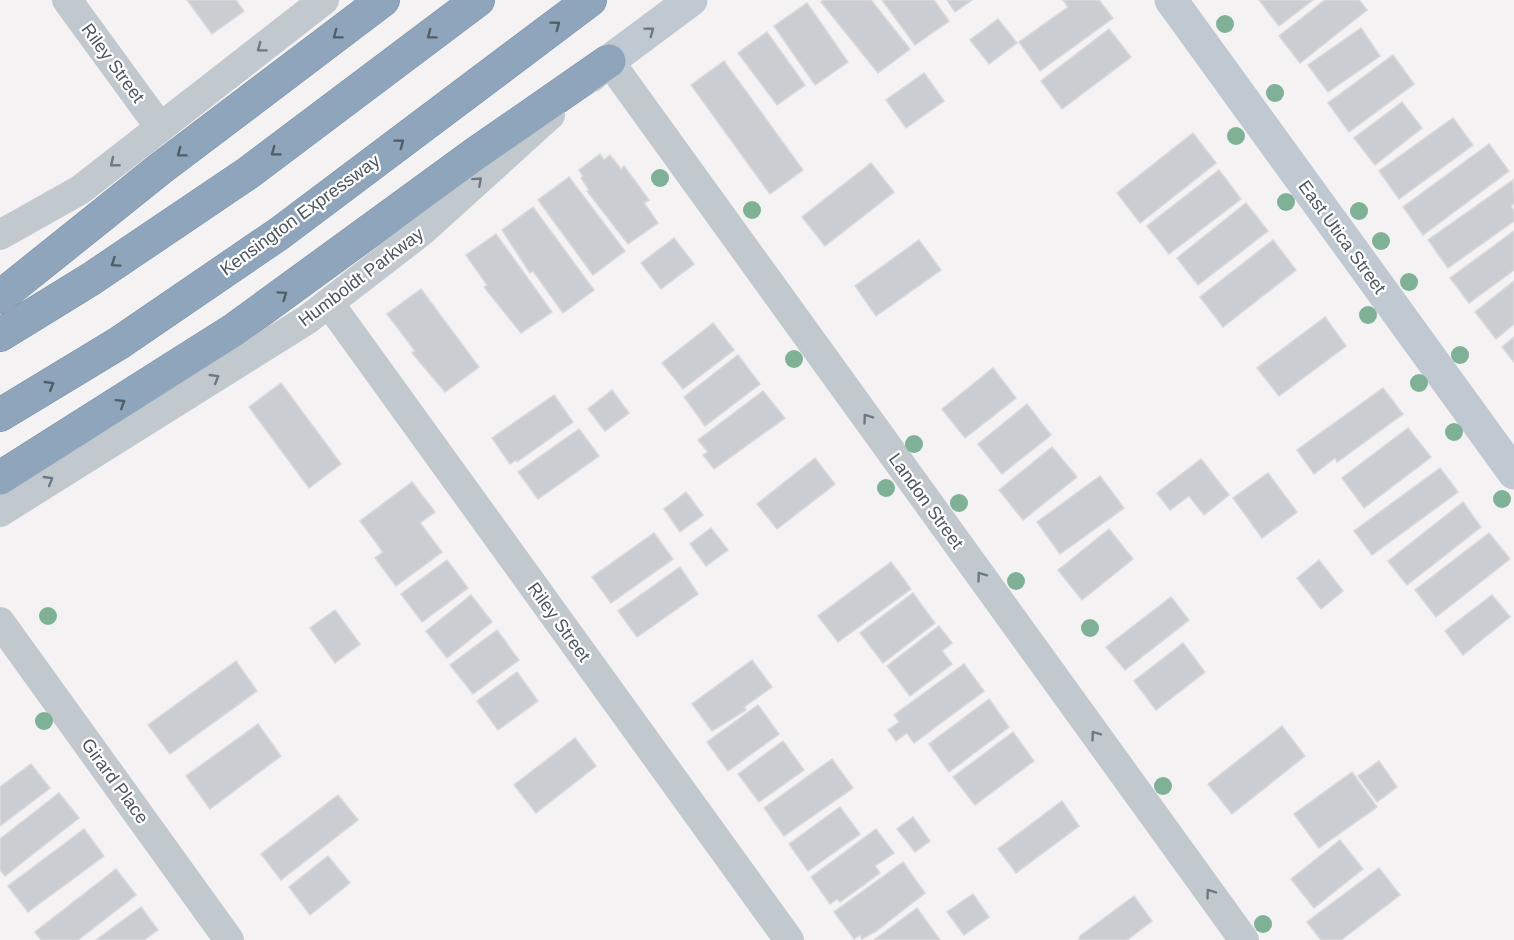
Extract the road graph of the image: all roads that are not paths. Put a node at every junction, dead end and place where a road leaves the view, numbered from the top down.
1 (67, 0) edge
2 (324, 0) edge
3 (383, 0) edge
4 (478, 0) edge
5 (590, 0) edge
6 (691, 0) edge
7 (1171, 0) edge
8 (609, 61) junction
9 (159, 126) junction
10 (0, 235) edge
11 (0, 297) edge
12 (328, 303) junction
13 (0, 335) edge
14 (0, 415) edge
15 (1514, 473) edge
16 (0, 478) edge
17 (0, 512) edge
18 (0, 622) edge
19 (229, 940) edge
20 (789, 940) edge
21 (1244, 940) edge

1 - 9 street, Riley Street
2 -> 9 street
3 -> 11 highway
4 -> 13 highway
14 -> 5 highway, Kensington Expressway
8 -> 6 street, Humboldt Parkway
7 - 15 street, East Utica Street
12 -> 8 street, Humboldt Parkway
16 -> 8 highway
21 -> 8 street, Landon Street
9 -> 10 street
17 -> 12 street, Humboldt Parkway
12 - 20 street, Riley Street
18 - 19 street, Girard Place

